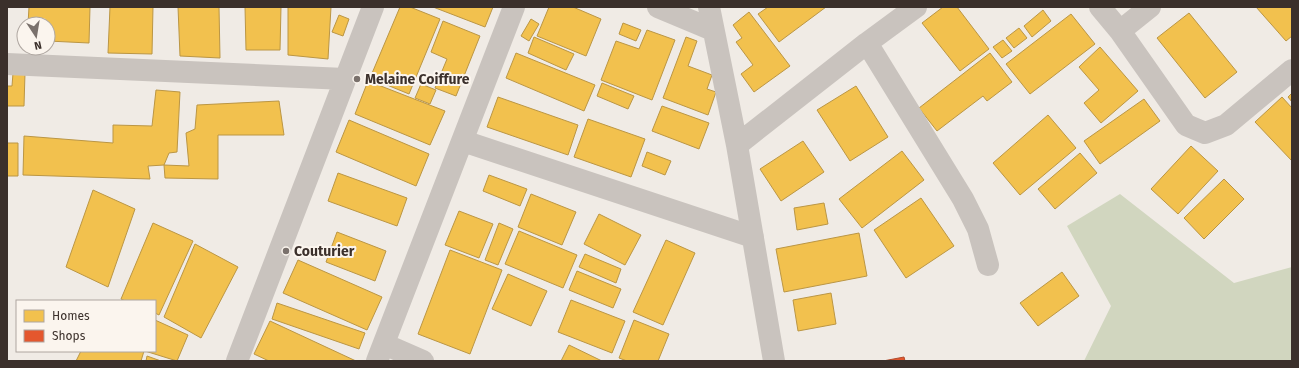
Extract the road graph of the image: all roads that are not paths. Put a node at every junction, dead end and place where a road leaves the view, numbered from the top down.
1 (373, 7) edge
2 (514, 7) edge
3 (658, 7) edge
4 (709, 7) edge
5 (916, 7) edge
6 (1100, 7) edge
7 (1150, 7) edge
8 (713, 30) junction
9 (1120, 31) junction
10 (867, 43) junction
11 (7, 64) edge
12 (1292, 70) edge
13 (345, 79) junction
14 (463, 140) junction
15 (737, 145) junction
16 (753, 237) junction
17 (988, 265) dead end
18 (770, 339) junction
19 (381, 353) edge
20 (237, 361) edge
21 (423, 361) edge
22 (758, 361) edge
23 (774, 361) edge

1 - 13 street
2 - 14 street
3 - 8 street
4 - 8 street
5 - 10 street
6 - 9 street
7 - 9 street
8 - 15 street
9 - 12 street
10 - 15 street
10 - 17 street
11 - 13 street
13 - 20 street
14 - 16 street
14 - 19 street
15 - 16 street
16 - 18 street
18 - 22 street
18 - 23 street
19 - 21 street

